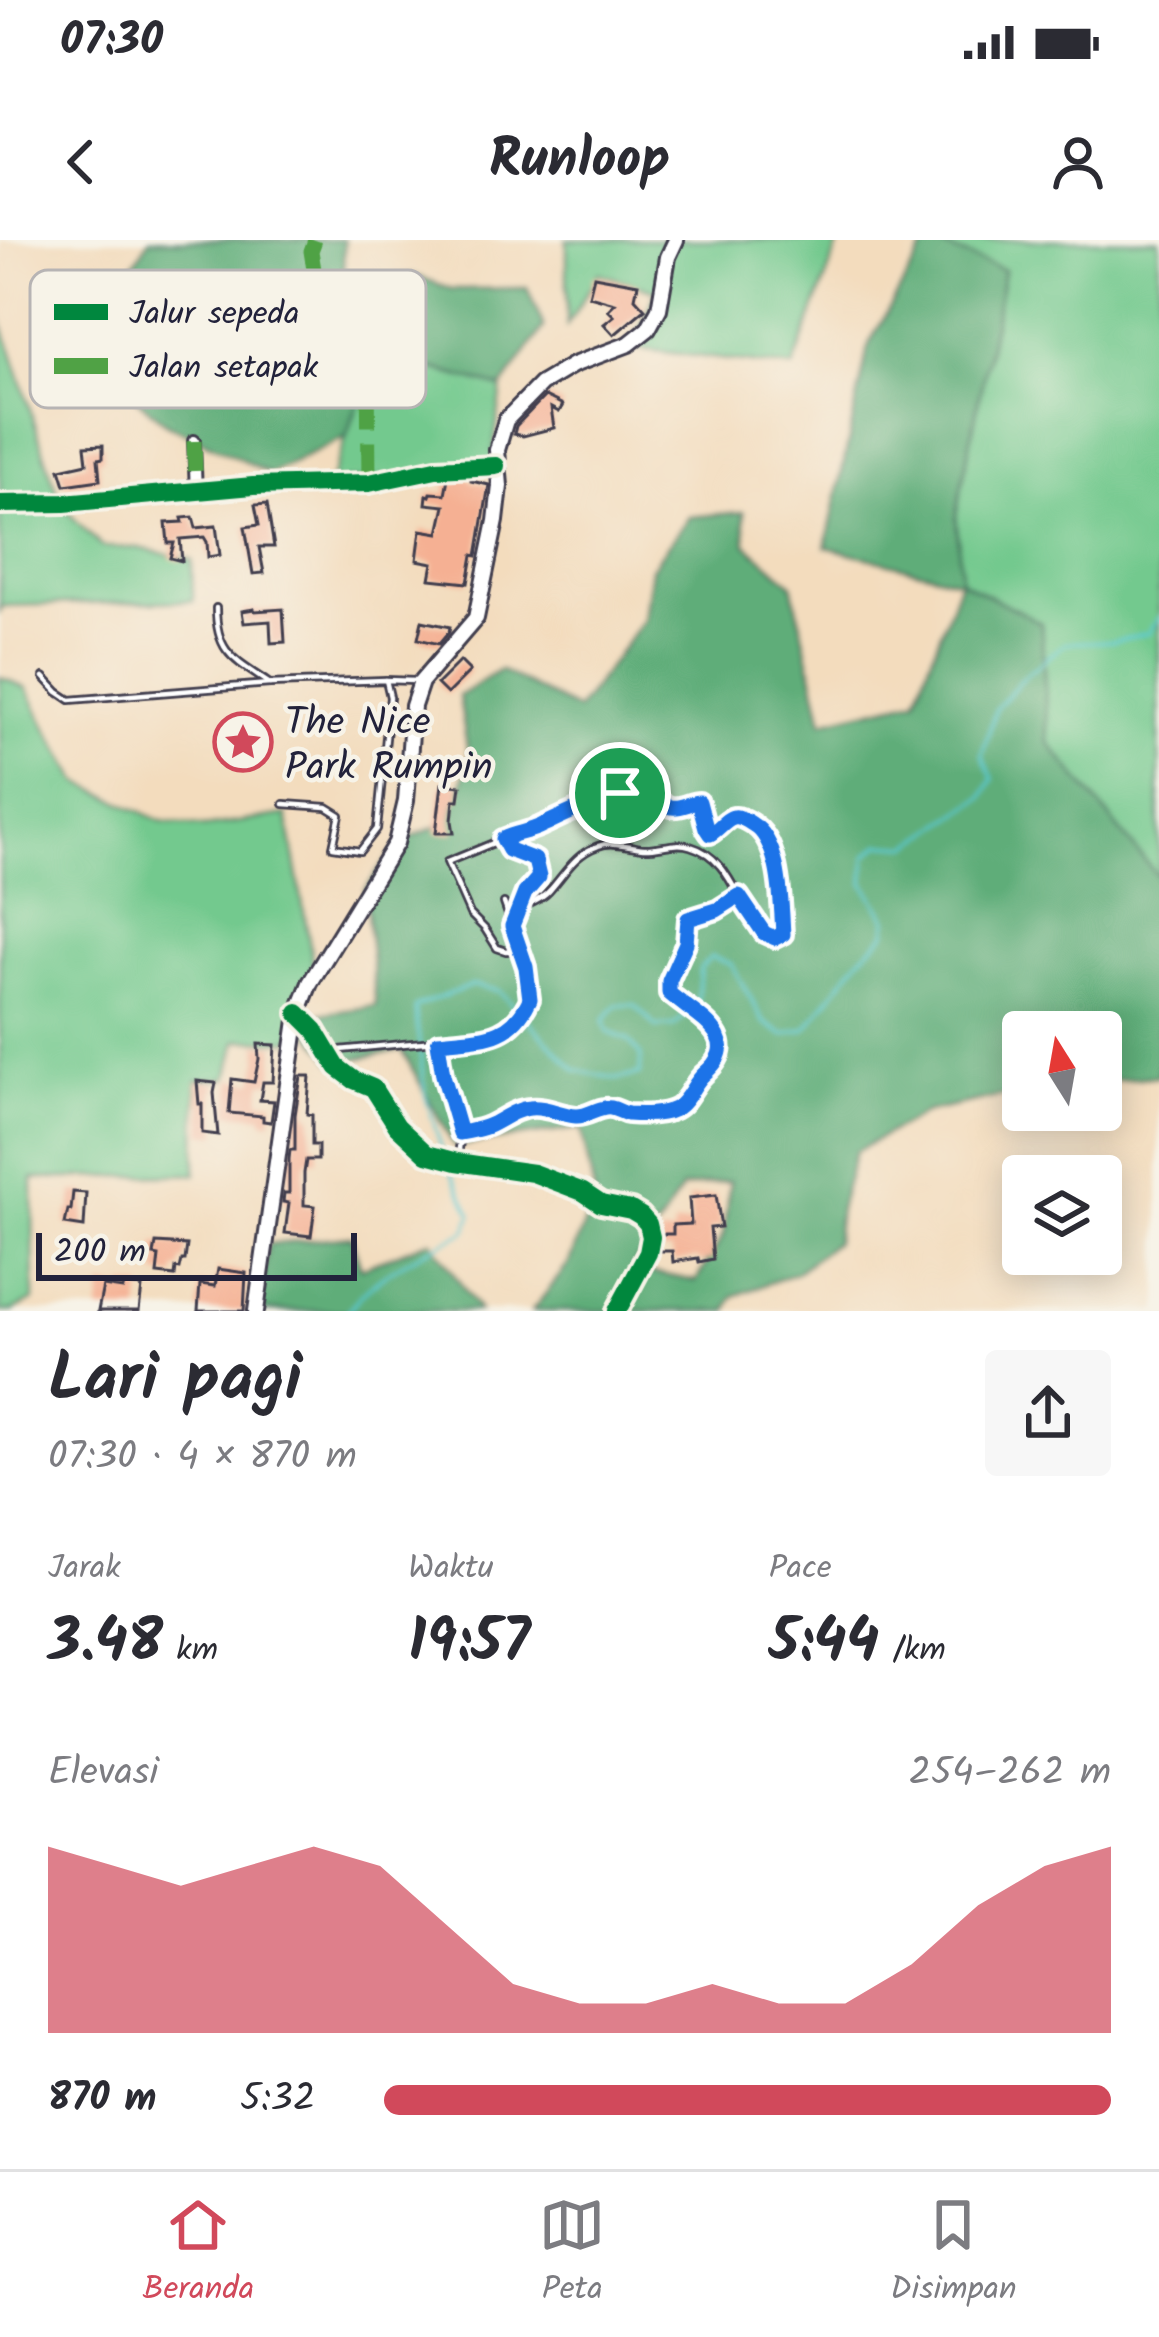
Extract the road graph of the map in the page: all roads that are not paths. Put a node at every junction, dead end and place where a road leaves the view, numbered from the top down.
1 (676, 240) edge
2 (194, 441) dead end
3 (496, 466) junction
4 (196, 493) junction
5 (0, 504) edge
6 (216, 608) dead end
7 (44, 677) dead end
8 (386, 680) junction
9 (421, 682) junction
10 (270, 684) junction
11 (284, 804) dead end
12 (503, 839) junction
13 (739, 896) junction
14 (504, 903) dead end
15 (520, 908) junction
16 (512, 926) junction
17 (520, 950) junction
18 (298, 1013) junction
19 (438, 1042) junction
20 (329, 1051) junction
21 (460, 1133) junction
22 (454, 1161) junction
23 (256, 1311) edge
24 (617, 1311) edge

1 - 3 main road
2 - 4 street
3 - 4 street
3 - 9 main road
4 - 5 street
6 - 10 lane
7 - 10 lane
8 - 9 lane
8 - 10 lane
8 - 11 lane
9 - 18 main road
12 - 13 lane
12 - 15 lane
12 - 17 lane
13 - 15 lane
13 - 21 lane
14 - 16 lane
15 - 16 lane
16 - 17 lane
17 - 19 lane
18 - 20 street
18 - 23 main road
19 - 20 lane
19 - 21 lane
20 - 22 street
21 - 22 lane
22 - 24 street

